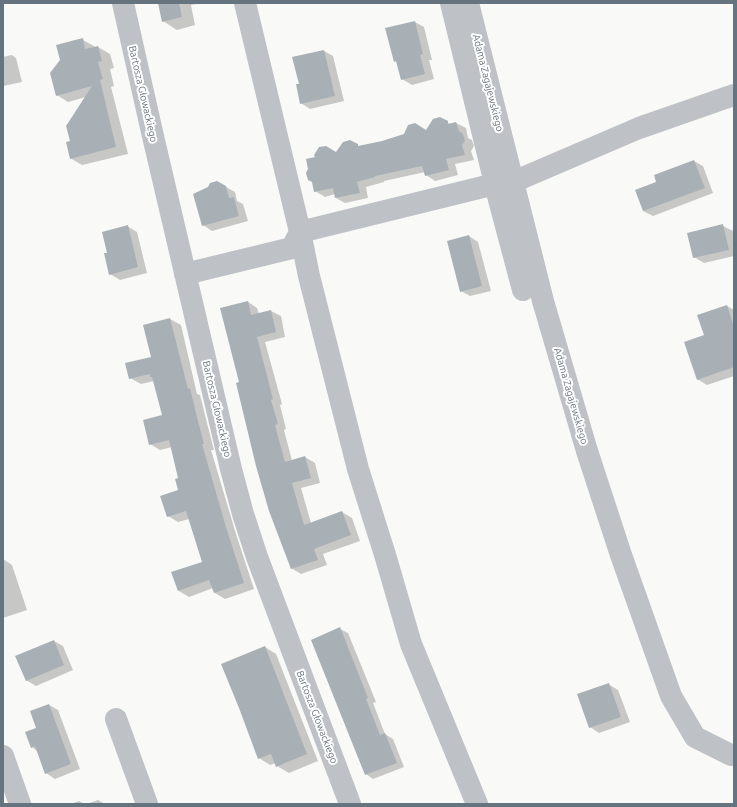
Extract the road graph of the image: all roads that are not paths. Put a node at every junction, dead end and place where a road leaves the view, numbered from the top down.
1 (123, 3) edge
2 (245, 3) edge
3 (451, 3) edge
4 (468, 3) edge
5 (734, 95) edge
6 (504, 183) junction
7 (300, 232) junction
8 (185, 274) junction
9 (523, 290) dead end
10 (116, 719) dead end
11 (734, 755) edge
12 (3, 756) edge
13 (20, 804) edge
14 (147, 804) edge
15 (350, 804) edge
16 (477, 804) edge

1 - 8 street, Bartosza Głowackiego
2 - 7 street
3 - 6 street
4 - 6 street, Adama Zagajewskiego
5 - 6 street
6 - 7 street
6 - 9 street
6 - 11 street, Adama Zagajewskiego
7 - 8 street
7 - 16 street
8 - 15 street, Bartosza Głowackiego
10 - 14 street
12 - 13 street

